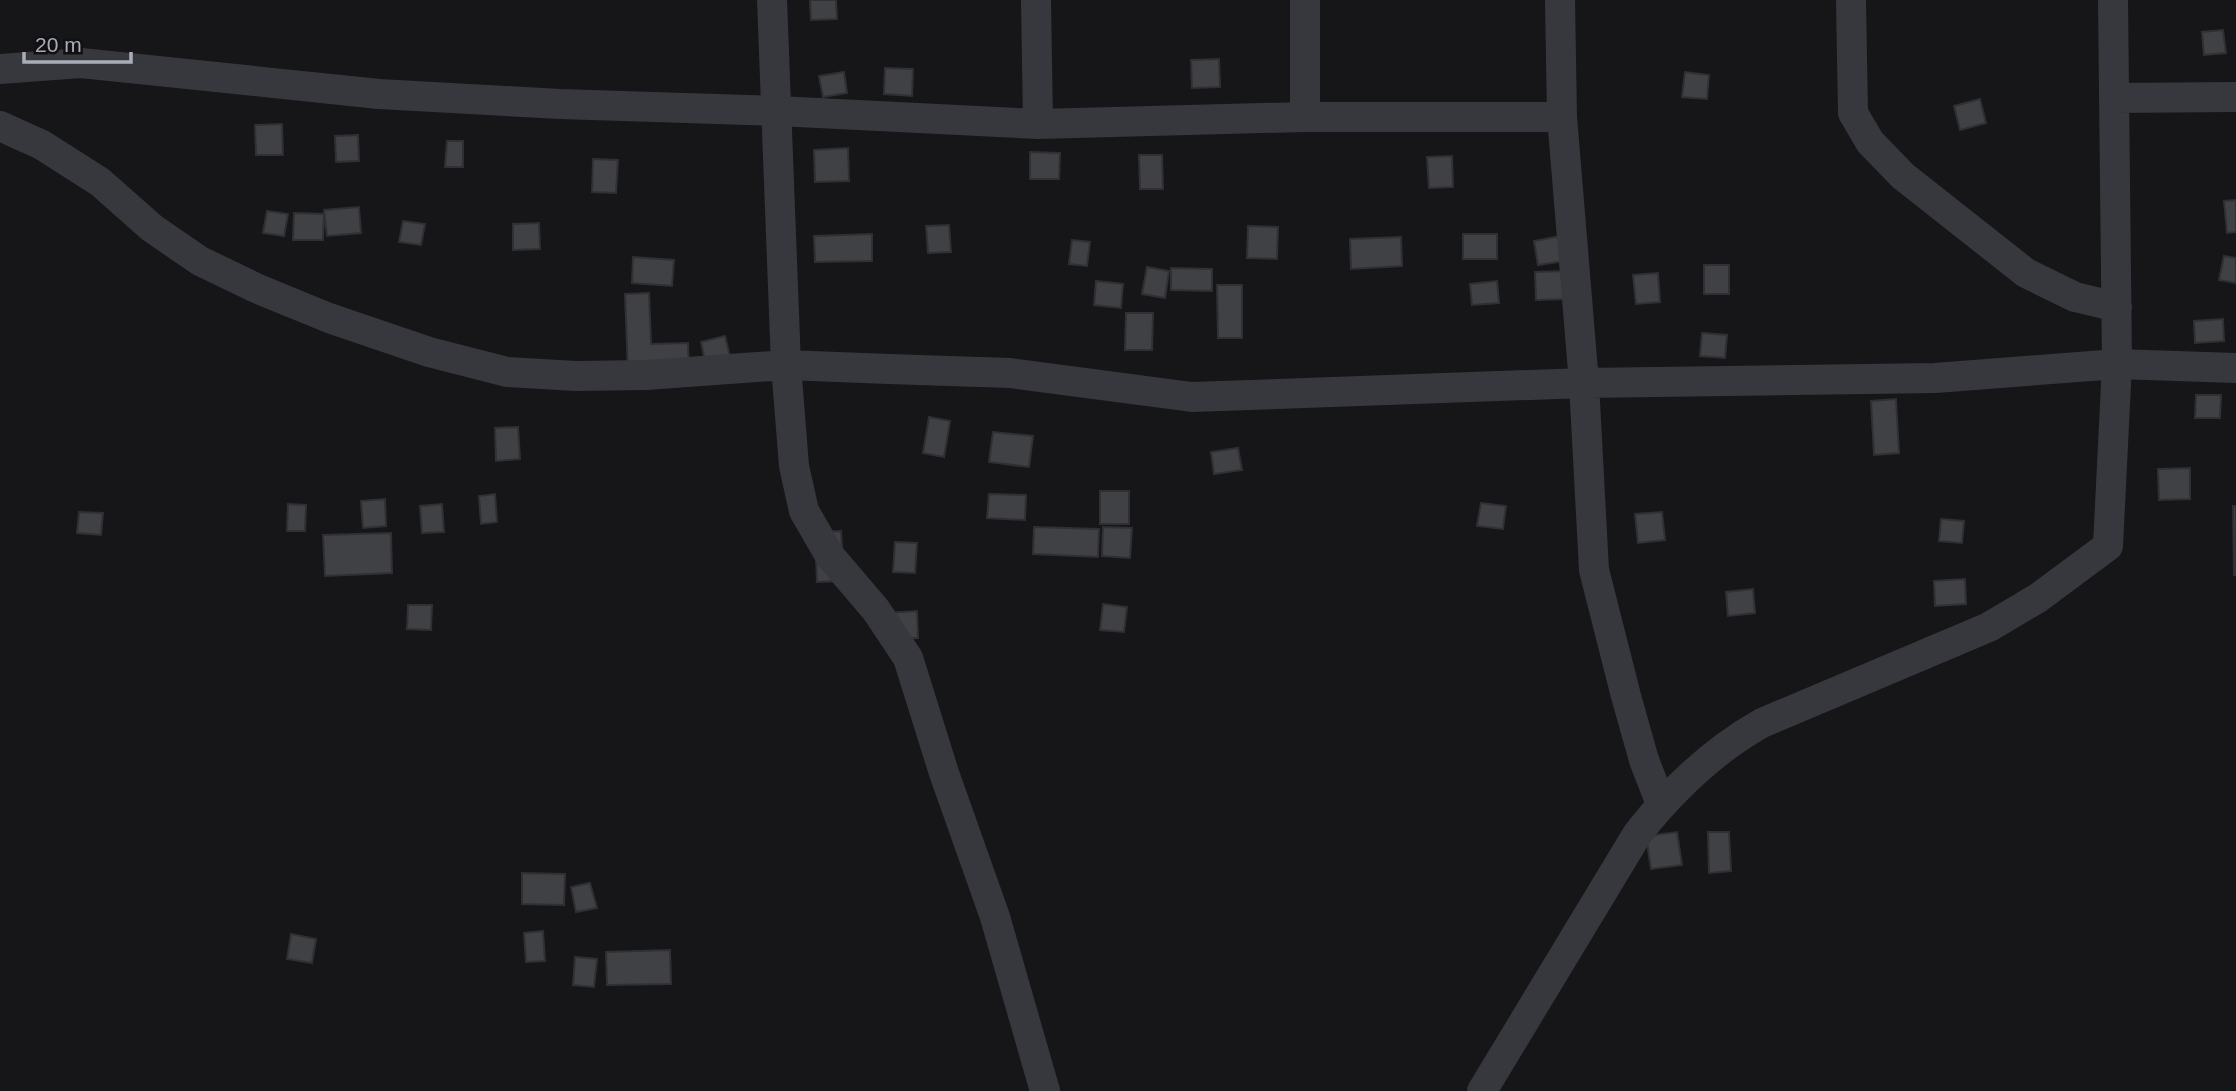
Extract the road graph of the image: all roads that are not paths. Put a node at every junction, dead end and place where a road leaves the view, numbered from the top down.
1 (772, 0) edge
2 (1036, 0) edge
3 (1305, 0) edge
4 (1560, 0) edge
5 (1851, 0) edge
6 (2112, 0) edge
7 (0, 69) edge
8 (2236, 97) edge
9 (2114, 98) junction
10 (778, 111) junction
11 (1305, 117) junction
12 (1562, 117) junction
13 (1038, 124) junction
14 (0, 126) edge
15 (2117, 307) junction
16 (786, 365) junction
17 (2117, 365) junction
18 (2236, 368) edge
19 (1584, 383) junction
20 (1661, 804) junction
21 (1045, 1091) edge
22 (1482, 1091) edge

1 - 10 street
2 - 13 street
3 - 11 street
4 - 12 street
5 - 15 street
6 - 9 street
7 - 10 street
8 - 9 street
9 - 15 street
10 - 13 street
10 - 16 street
11 - 12 street
11 - 13 street
12 - 19 street
14 - 16 street
15 - 17 street
16 - 19 street
16 - 21 street
17 - 18 street
17 - 19 street
17 - 20 street
19 - 20 street
20 - 22 street

